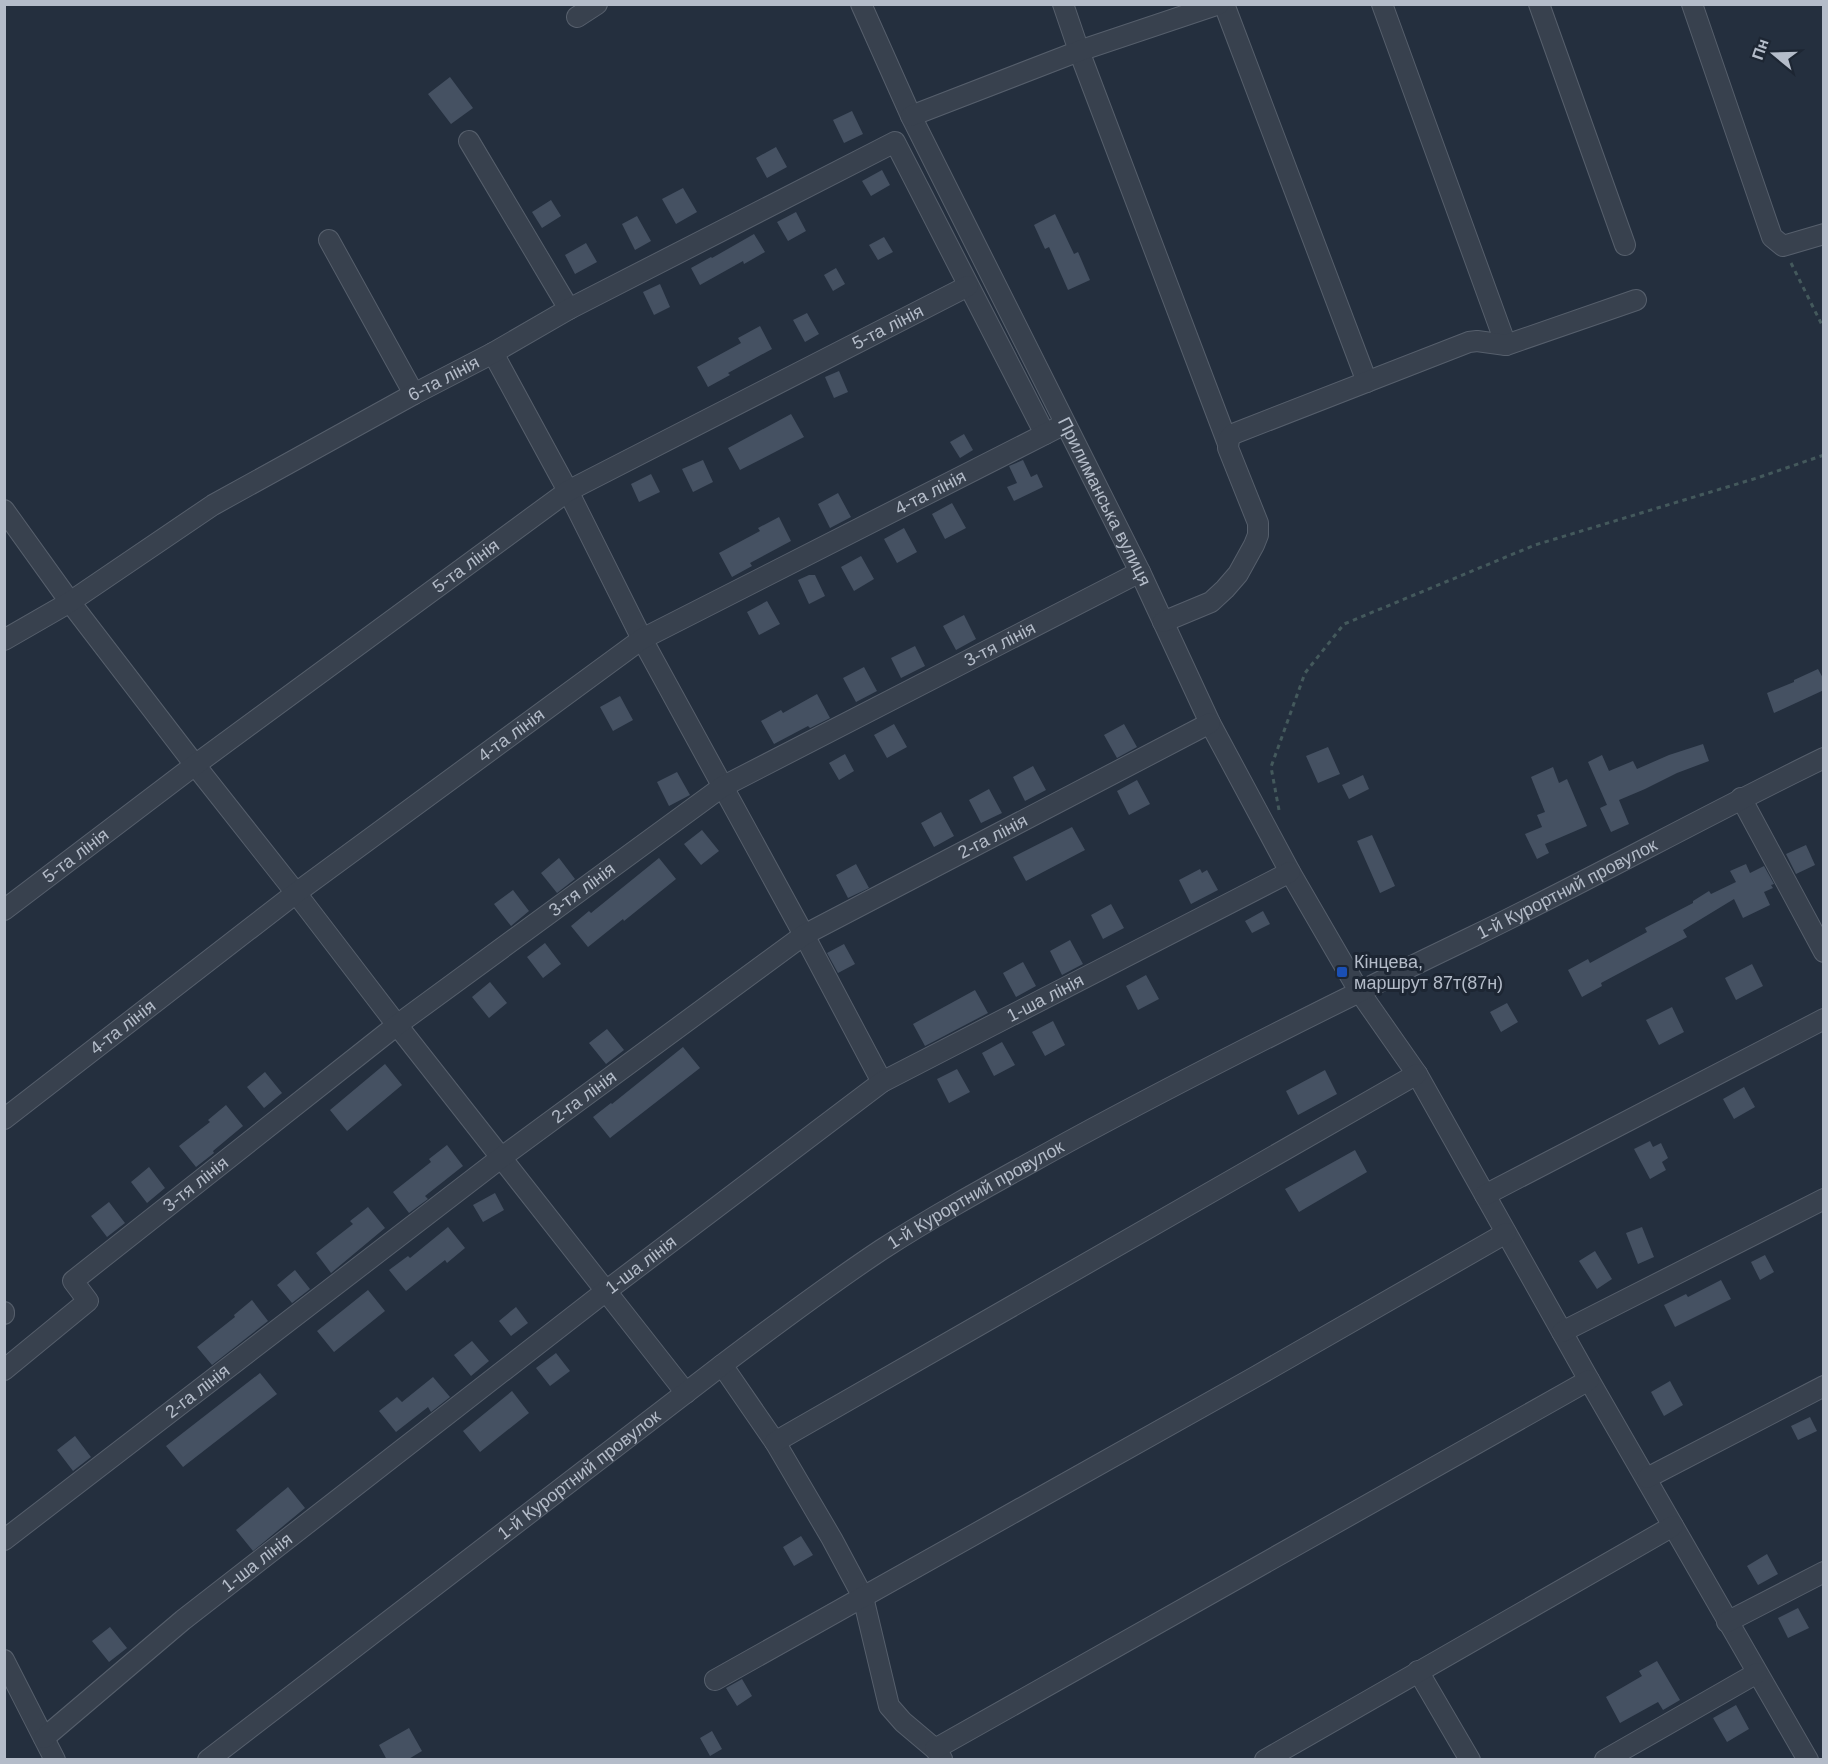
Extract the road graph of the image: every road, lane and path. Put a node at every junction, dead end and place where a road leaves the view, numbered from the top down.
1 (597, 4) edge
2 (861, 4) edge
3 (1064, 4) edge
4 (1219, 4) edge
5 (1224, 4) edge
6 (1382, 4) edge
7 (1539, 4) edge
8 (1692, 4) edge
9 (577, 17) dead end
10 (1079, 51) junction
11 (912, 116) junction
12 (469, 141) dead end
13 (1824, 234) edge
14 (329, 240) dead end
15 (1625, 245) dead end
16 (1783, 246) junction
17 (968, 286) junction
18 (1636, 300) dead end
19 (569, 309) junction
20 (1824, 329) edge
21 (1506, 345) junction
22 (493, 353) junction
23 (1367, 382) junction
24 (414, 394) junction
25 (1065, 424) junction
26 (1045, 434) junction
27 (1228, 444) junction
28 (1824, 455) edge
29 (568, 491) junction
30 (4, 510) edge
31 (1140, 572) junction
32 (70, 602) junction
33 (1163, 622) junction
34 (642, 639) junction
35 (4, 640) edge
36 (1210, 723) junction
37 (1824, 758) edge
38 (195, 765) junction
39 (722, 787) junction
40 (1741, 798) junction
41 (1280, 813) dead end
42 (1290, 872) junction
43 (296, 893) junction
44 (4, 910) edge
45 (804, 935) junction
46 (1824, 952) edge
47 (1359, 991) junction
48 (1824, 1019) edge
49 (397, 1025) junction
50 (1417, 1074) junction
51 (882, 1082) junction
52 (4, 1119) edge
53 (502, 1157) junction
54 (1485, 1195) junction
55 (1824, 1199) edge
56 (1506, 1233) junction
57 (606, 1291) junction
58 (1562, 1332) junction
59 (722, 1365) junction
60 (4, 1370) edge
61 (1589, 1380) junction
62 (1824, 1386) edge
63 (686, 1393) junction
64 (775, 1443) junction
65 (1647, 1478) junction
66 (1673, 1526) junction
67 (4, 1540) edge
68 (1824, 1572) edge
69 (863, 1597) junction
70 (1727, 1622) junction
71 (5, 1663) edge
72 (1418, 1671) junction
73 (1757, 1673) junction
74 (715, 1680) dead end
75 (44, 1738) junction
76 (939, 1754) edge
77 (1824, 1756) edge
78 (55, 1760) edge
79 (208, 1760) edge
80 (1265, 1760) edge
81 (1470, 1760) edge
82 (1605, 1760) edge
83 (1808, 1760) edge
84 (1816, 1760) edge

1 - 9 street
2 - 11 street, Прилиманська вулиця
3 - 10 street
4 - 10 street
5 - 23 street
6 - 21 street
7 - 15 street
8 - 16 street
10 - 11 street
10 - 27 street
11 - 25 street, Прилиманська вулиця
12 - 19 street
13 - 16 street
14 - 24 street
16 - 20 path
17 - 19 street, 6-та лінія
17 - 26 street
17 - 29 street, 5-та лінія
18 - 21 street
19 - 22 street, 6-та лінія
21 - 23 street
22 - 24 street, 6-та лінія
22 - 29 street
23 - 27 street
24 - 32 street, 6-та лінія
25 - 26 street, 4-та лінія
25 - 31 street, Прилиманська вулиця
26 - 34 street, 4-та лінія
27 - 33 street
28 - 41 path
29 - 34 street
29 - 38 street, 5-та лінія
30 - 32 street
31 - 33 street, Прилиманська вулиця
31 - 39 street, 3-тя лінія
32 - 35 street, 6-та лінія
32 - 38 street
33 - 36 street, Прилиманська вулиця
34 - 39 street
34 - 43 street, 4-та лінія
36 - 42 street, Прилиманська вулиця
36 - 45 street, 2-га лінія
37 - 40 street, 1-й Курортний провулок
38 - 43 street
38 - 44 street, 5-та лінія
39 - 45 street
39 - 49 street, 3-тя лінія
40 - 46 street
40 - 47 street, 1-й Курортний провулок
42 - 47 street, Прилиманська вулиця
42 - 51 street, 1-ша лінія
43 - 49 street
43 - 52 street, 4-та лінія
45 - 51 street
45 - 53 street, 2-га лінія
47 - 50 street, Прилиманська вулиця
47 - 59 street, 1-й Курортний провулок
48 - 54 street
49 - 53 street
49 - 60 street, 3-тя лінія
50 - 54 street, Прилиманська вулиця
50 - 64 street
51 - 57 street, 1-ша лінія
53 - 57 street
53 - 67 street, 2-га лінія
54 - 56 street, Прилиманська вулиця
55 - 58 street
56 - 58 street, Прилиманська вулиця
56 - 69 street
57 - 63 street
57 - 75 street, 1-ша лінія
58 - 61 street, Прилиманська вулиця
59 - 63 street, 1-й Курортний провулок
59 - 64 street
61 - 65 street, Прилиманська вулиця
61 - 76 street
62 - 65 street
63 - 79 street, 1-й Курортний провулок
64 - 69 street
65 - 66 street, Прилиманська вулиця
66 - 70 street, Прилиманська вулиця
66 - 72 street
68 - 70 street
69 - 74 street
69 - 76 street
70 - 73 street, Прилиманська вулиця
71 - 75 street
72 - 80 street
72 - 81 street
73 - 82 street
73 - 83 street, Прилиманська вулиця
75 - 78 street
77 - 84 street

